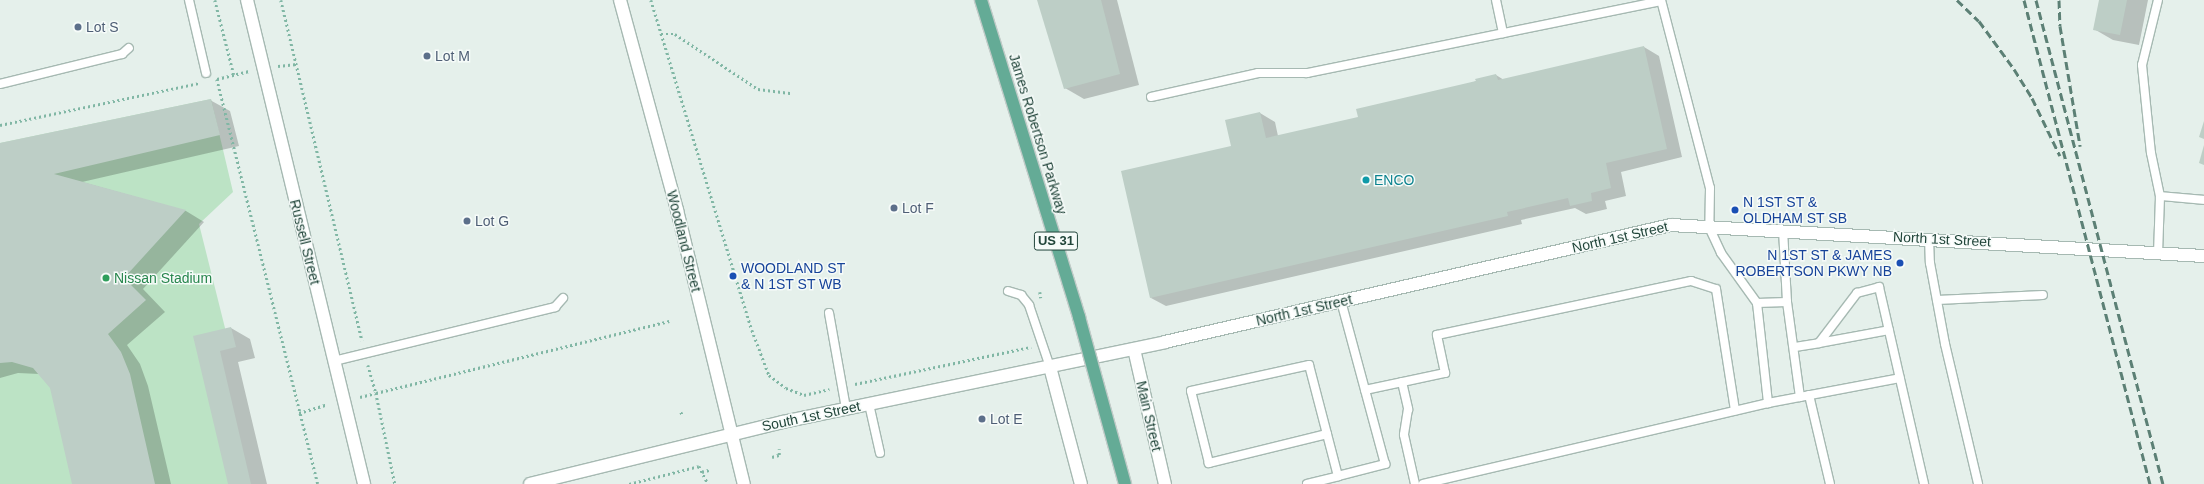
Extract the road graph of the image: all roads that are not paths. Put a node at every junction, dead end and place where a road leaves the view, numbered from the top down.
1 (189, 0) edge
2 (247, 0) edge
3 (620, 0) edge
4 (981, 0) edge
5 (1496, 0) edge
6 (1661, 0) edge
7 (2158, 0) edge
8 (1503, 33) junction
9 (129, 48) dead end
10 (208, 77) road end
11 (0, 84) edge
12 (1152, 97) dead end
13 (2160, 196) junction
14 (2204, 200) edge
15 (1709, 227) junction
16 (1783, 230) junction
17 (1929, 238) junction
18 (2158, 254) junction
19 (2204, 256) edge
20 (1008, 291) dead end
21 (2043, 295) dead end
22 (563, 298) dead end
23 (1937, 300) junction
24 (1341, 301) junction
25 (1788, 302) junction
26 (1757, 303) junction
27 (829, 313) dead end
28 (1889, 330) junction
29 (1818, 343) junction
30 (1794, 347) junction
31 (1134, 349) junction
32 (1095, 357) joint
33 (334, 361) junction
34 (1050, 367) junction
35 (1900, 378) junction
36 (1402, 382) junction
37 (1365, 390) junction
38 (1809, 395) junction
39 (1800, 397) junction
40 (1768, 403) junction
41 (869, 404) junction
42 (846, 408) junction
43 (1735, 411) junction
44 (732, 434) junction
45 (1327, 434) junction
46 (880, 453) dead end
47 (1338, 476) junction
48 (364, 484) edge
49 (530, 484) edge
50 (744, 484) edge
51 (1081, 484) edge
52 (1125, 484) edge
53 (1165, 484) edge
54 (1307, 484) edge
55 (1415, 484) edge
56 (1423, 484) edge
57 (1830, 484) edge
58 (1924, 484) edge
59 (1978, 484) edge

1 - 10 lane
2 - 33 street, Russell Street
3 - 44 street, Woodland Street
4 - 52 main road, James Robertson Parkway / US 31, bridge
5 - 8 lane
6 - 8 lane
6 - 15 lane
7 - 13 lane
8 - 12 lane
9 - 11 lane
13 - 14 lane
13 - 18 lane
15 - 16 street, North 1st Street
15 - 24 street, North 1st Street
15 - 26 lane
16 - 17 street, North 1st Street
16 - 25 lane
17 - 18 street, North 1st Street
17 - 23 lane
18 - 19 street, North 1st Street
20 - 34 lane
21 - 23 lane
22 - 33 lane
23 - 59 lane
24 - 31 street, North 1st Street
24 - 37 lane
25 - 26 lane
25 - 30 lane
26 - 40 lane
27 - 42 lane
28 - 29 lane
28 - 29 lane
28 - 35 lane
29 - 30 lane
30 - 39 lane
31 - 32 street, North 1st Street
31 - 53 street, Main Street
32 - 34 street, South 1st Street
33 - 48 street, Russell Street
34 - 41 street, South 1st Street
34 - 51 street
35 - 38 lane
35 - 58 lane
36 - 37 lane
36 - 43 lane
36 - 55 lane
37 - 47 lane
38 - 39 lane
38 - 57 lane
39 - 40 lane
40 - 43 lane
41 - 42 street, South 1st Street
41 - 46 lane
42 - 44 street, South 1st Street
43 - 56 lane
44 - 49 street, South 1st Street
44 - 50 street, Woodland Street
45 - 45 lane
45 - 47 lane
47 - 54 lane

